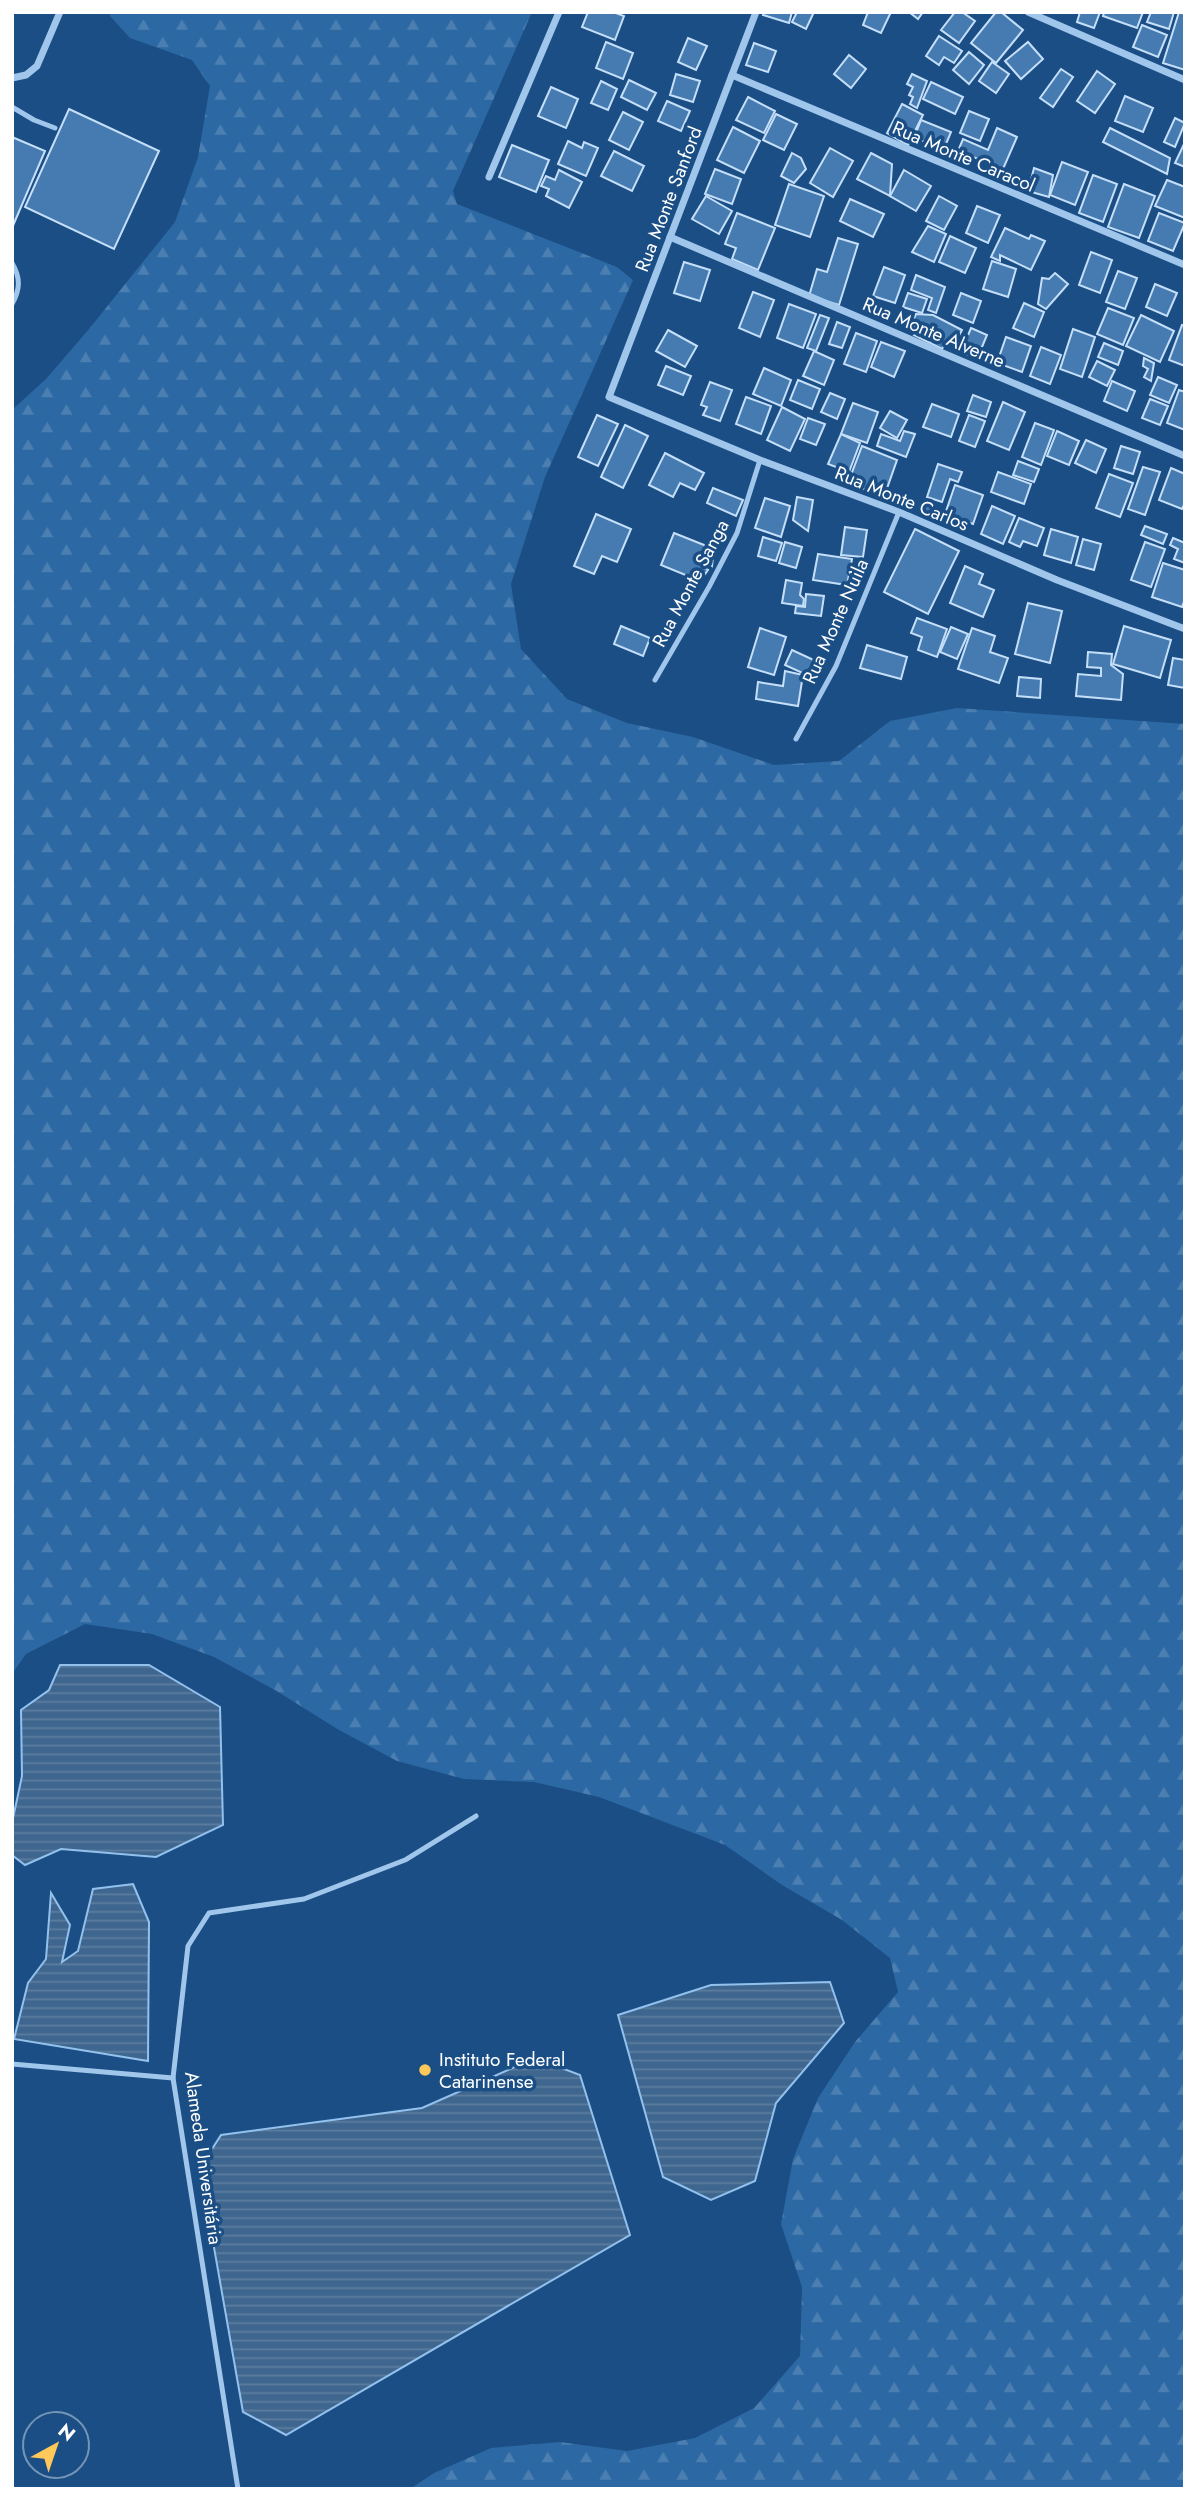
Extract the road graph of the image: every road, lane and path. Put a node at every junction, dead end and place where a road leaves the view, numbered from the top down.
1 (60, 12) edge
2 (559, 12) edge
3 (756, 12) edge
4 (1028, 12) edge
5 (732, 75) junction
6 (12, 78) edge
7 (1185, 79) edge
8 (12, 107) edge
9 (55, 128) dead end
10 (489, 177) dead end
11 (670, 237) junction
12 (12, 263) edge
13 (1185, 265) edge
14 (12, 304) edge
15 (609, 397) joint
16 (1185, 456) edge
17 (760, 460) junction
18 (899, 512) junction
19 (1185, 629) edge
20 (655, 680) dead end
21 (796, 739) dead end
22 (476, 1816) dead end
23 (12, 2064) edge
24 (173, 2078) junction
25 (238, 2489) edge

1 - 6 street
2 - 10 street
3 - 5 street, Rua Monte Sanford
4 - 7 street
5 - 11 street, Rua Monte Sanford
5 - 13 street, Rua Monte Caracol
8 - 9 lane
11 - 15 street, Rua Monte Sanford
11 - 16 street, Rua Monte Alverne
12 - 14 lane
15 - 17 street, Rua Monte Carlos
17 - 18 street, Rua Monte Carlos
17 - 20 lane, Rua Monte Sanga
18 - 19 street, Rua Monte Carlos
18 - 21 lane, Rua Monte Nuila
22 - 24 lane, Alameda Universitária
23 - 24 lane
24 - 25 lane, Alameda Universitária

